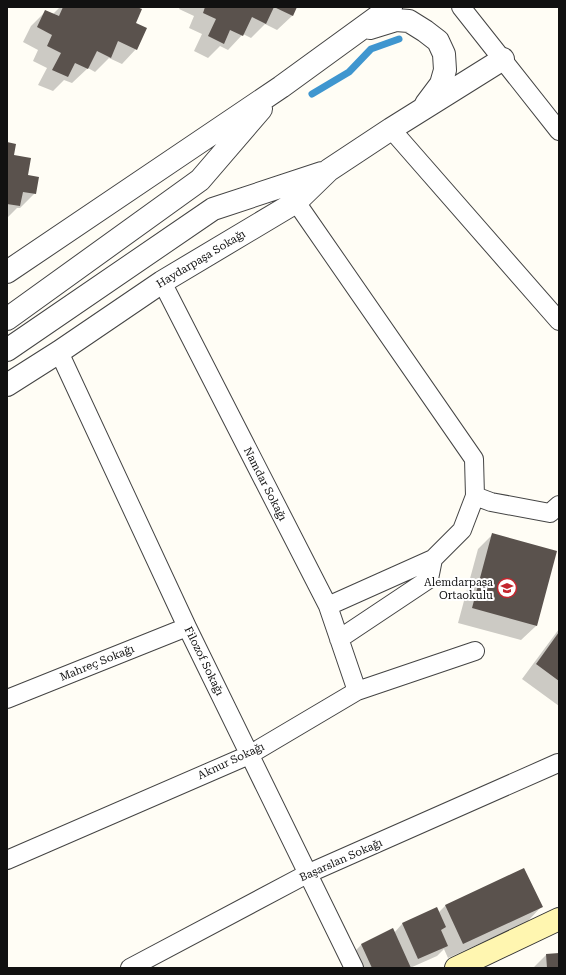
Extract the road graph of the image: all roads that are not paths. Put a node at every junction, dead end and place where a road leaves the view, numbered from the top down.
1 (391, 7) edge
2 (461, 7) edge
3 (359, 30) junction
4 (503, 60) junction
5 (281, 87) junction
6 (422, 110) junction
7 (391, 129) junction
8 (559, 131) edge
9 (329, 170) junction
10 (296, 202) junction
11 (7, 272) edge
12 (162, 282) junction
13 (7, 319) edge
14 (559, 321) edge
15 (7, 350) edge
16 (59, 352) junction
17 (7, 384) edge
18 (475, 496) junction
19 (559, 505) edge
20 (433, 559) junction
21 (328, 606) junction
22 (188, 627) junction
23 (339, 639) junction
24 (476, 651) dead end
25 (357, 691) junction
26 (7, 699) edge
27 (249, 754) junction
28 (558, 763) dead end
29 (7, 860) edge
30 (307, 874) junction
31 (559, 919) edge
32 (130, 968) edge
33 (354, 968) edge
34 (456, 968) edge

1 - 3 street
2 - 4 street
3 - 5 street
3 - 6 street
4 - 6 street, Haydarpaşa Sokağı
4 - 8 street
5 - 11 street
5 - 13 street
6 - 7 street, Haydarpaşa Sokağı
7 - 9 street, Haydarpaşa Sokağı
7 - 14 street
9 - 10 street, Haydarpaşa Sokağı
9 - 15 street
10 - 12 street, Haydarpaşa Sokağı
10 - 18 street
12 - 16 street, Haydarpaşa Sokağı
12 - 21 street, Namdar Sokağı
16 - 17 street, Haydarpaşa Sokağı
16 - 22 street, Filozof Sokağı
18 - 19 street
18 - 20 street
20 - 21 street
20 - 23 street
21 - 23 street, Namdar Sokağı
22 - 26 street, Mahreç Sokağı
22 - 27 street, Filozof Sokağı
23 - 25 street, Namdar Sokağı
24 - 25 street, Aknur Sokağı
25 - 27 street, Aknur Sokağı
27 - 29 street, Aknur Sokağı
27 - 30 street, Filozof Sokağı
28 - 30 street, Başarslan Sokağı
30 - 32 street, Başarslan Sokağı
30 - 33 street, Filozof Sokağı
31 - 34 main road

